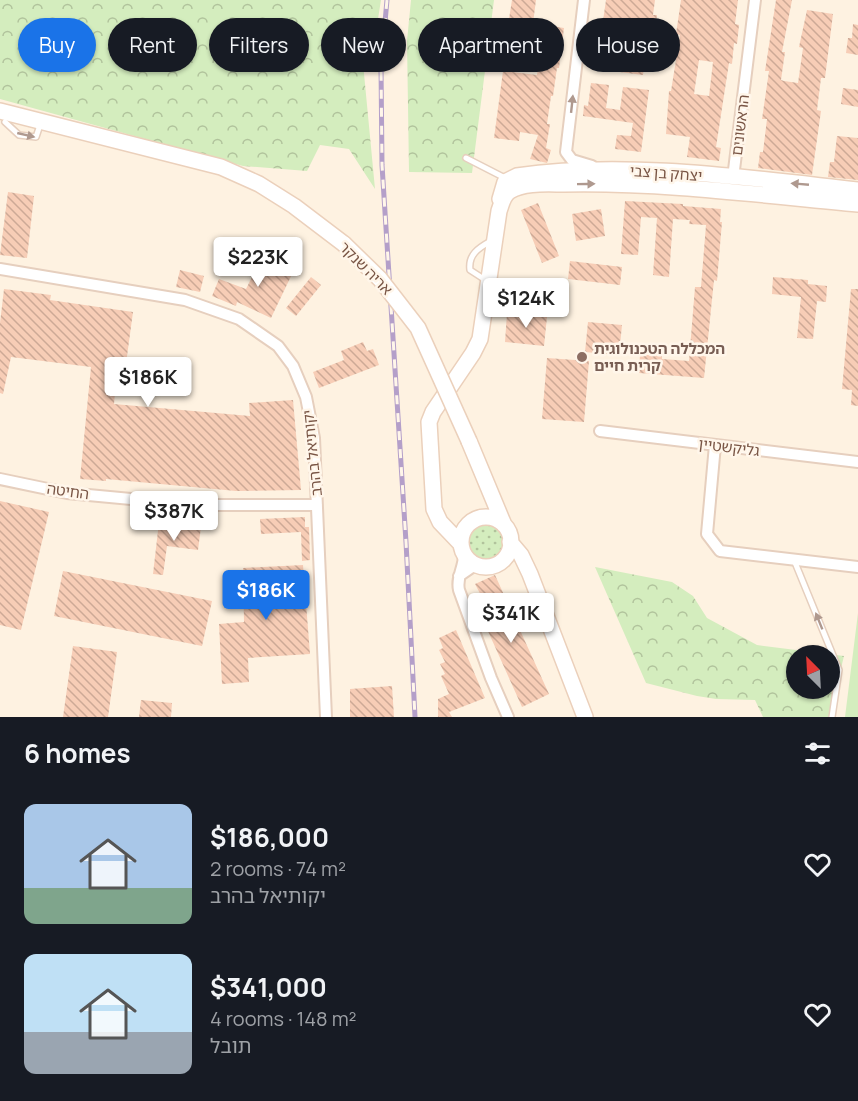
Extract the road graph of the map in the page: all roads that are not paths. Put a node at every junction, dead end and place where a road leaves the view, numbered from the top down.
1 (584, 0) edge
2 (755, 0) edge
3 (2, 118) edge
4 (466, 158) dead end
5 (612, 170) junction
6 (733, 178) junction
7 (507, 180) junction
8 (858, 190) edge
9 (858, 204) edge
10 (500, 211) junction
11 (495, 238) junction
12 (0, 269) edge
13 (488, 282) junction
14 (600, 431) dead end
15 (716, 445) junction
16 (858, 462) edge
17 (0, 479) edge
18 (488, 489) junction
19 (317, 505) junction
20 (441, 522) junction
21 (472, 522) junction
22 (504, 525) junction
23 (510, 542) junction
24 (463, 550) junction
25 (505, 558) junction
26 (794, 560) junction
27 (480, 566) junction
28 (527, 566) junction
29 (858, 567) edge
30 (458, 576) junction
31 (326, 717) edge
32 (508, 717) edge
33 (585, 717) edge
34 (832, 717) edge

5 -> 1 street
2 - 6 street, הראשונים
3 - 18 street, אריה שנקר, bridge
4 - 7 lane
5 - 6 street, יצחק בן צבי
5 - 7 street, יצחק בן צבי
8 -> 6 street, יצחק בן צבי
7 - 10 street, יצחק בן צבי
10 -> 9 street, יצחק בן צבי
10 - 11 street, יצחק בן צבי
11 - 13 street, יצחק בן צבי
11 - 13 lane
12 - 19 street, יקותיאל בהרב
13 - 20 street, יצחק בן צבי
14 - 15 street, גליקשטיין
15 - 16 street, גליקשטיין
15 - 26 street
17 - 19 street, החיטה
18 - 21 street
18 - 22 street, אריה שנקר
19 - 31 street, יקותיאל בהרב
20 - 21 street
20 - 24 street, יצחק בן צבי
21 - 22 street
21 - 24 street
22 - 23 street
23 - 25 street
23 - 28 street
24 - 27 street
24 - 30 street
25 - 27 street
25 - 28 street
26 - 29 street
34 -> 26 lane
27 - 30 street
28 - 33 street
30 - 32 street

